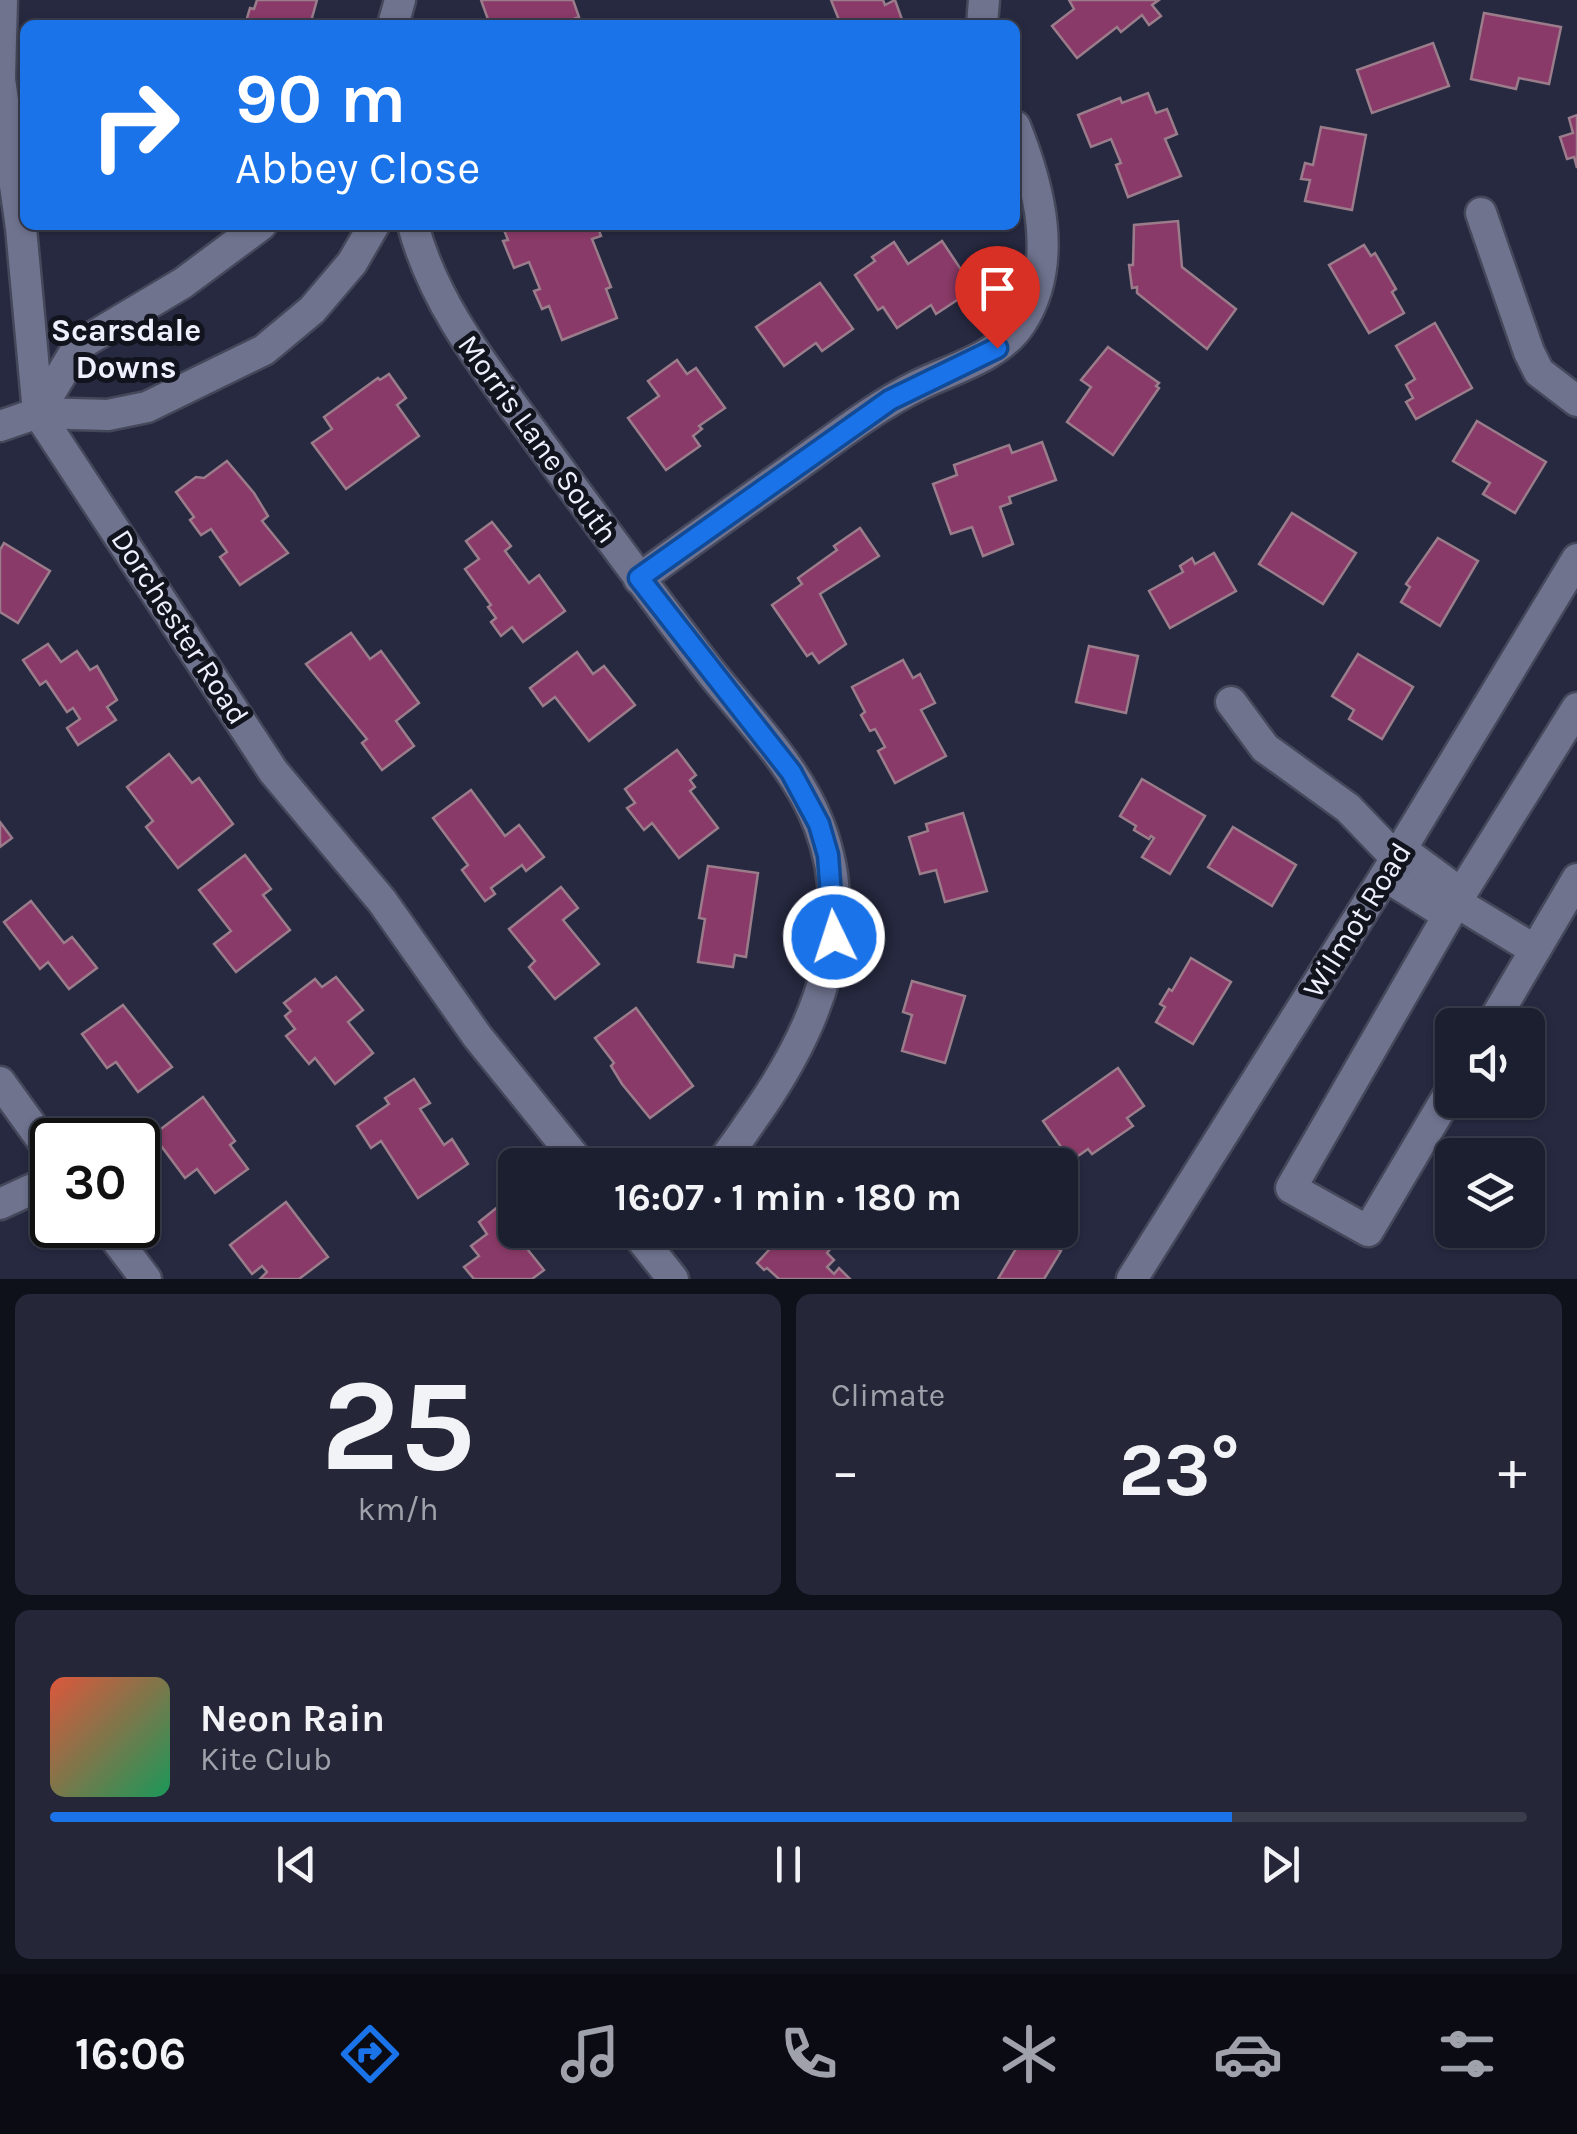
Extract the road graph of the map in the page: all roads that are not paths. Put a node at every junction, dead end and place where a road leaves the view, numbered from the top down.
1 (2, 0) edge
2 (1020, 139) edge
3 (1480, 213) dead end
4 (20, 221) edge
5 (21, 230) edge
6 (255, 230) edge
7 (371, 230) edge
8 (414, 230) edge
9 (1577, 401) edge
10 (38, 413) junction
11 (0, 426) edge
12 (1577, 559) edge
13 (639, 578) junction
14 (1231, 702) dead end
15 (1577, 708) edge
16 (1394, 861) junction
17 (1577, 879) edge
18 (1456, 902) junction
19 (1535, 950) junction
20 (1500, 1008) edge
21 (0, 1082) edge
22 (1435, 1118) edge
23 (30, 1124) edge
24 (568, 1148) edge
25 (731, 1148) edge
26 (30, 1190) edge
27 (0, 1204) edge
28 (122, 1248) edge
29 (655, 1248) edge
30 (146, 1279) edge
31 (673, 1279) edge
32 (1132, 1279) edge

1 - 4 street, Dorchester Road
2 - 13 street
3 - 9 street
5 - 10 street, Dorchester Road
6 - 10 street
7 - 10 street
8 - 13 street, Morris Lane South
10 - 11 street
10 - 24 street, Dorchester Road
12 - 16 street, Wilmot Road
13 - 25 street, Morris Lane South
14 - 16 street
15 - 18 street
16 - 18 street
16 - 32 street, Wilmot Road
17 - 19 street
18 - 19 street
18 - 22 street
19 - 20 street
21 - 23 street
26 - 27 street
28 - 30 street
29 - 31 street

